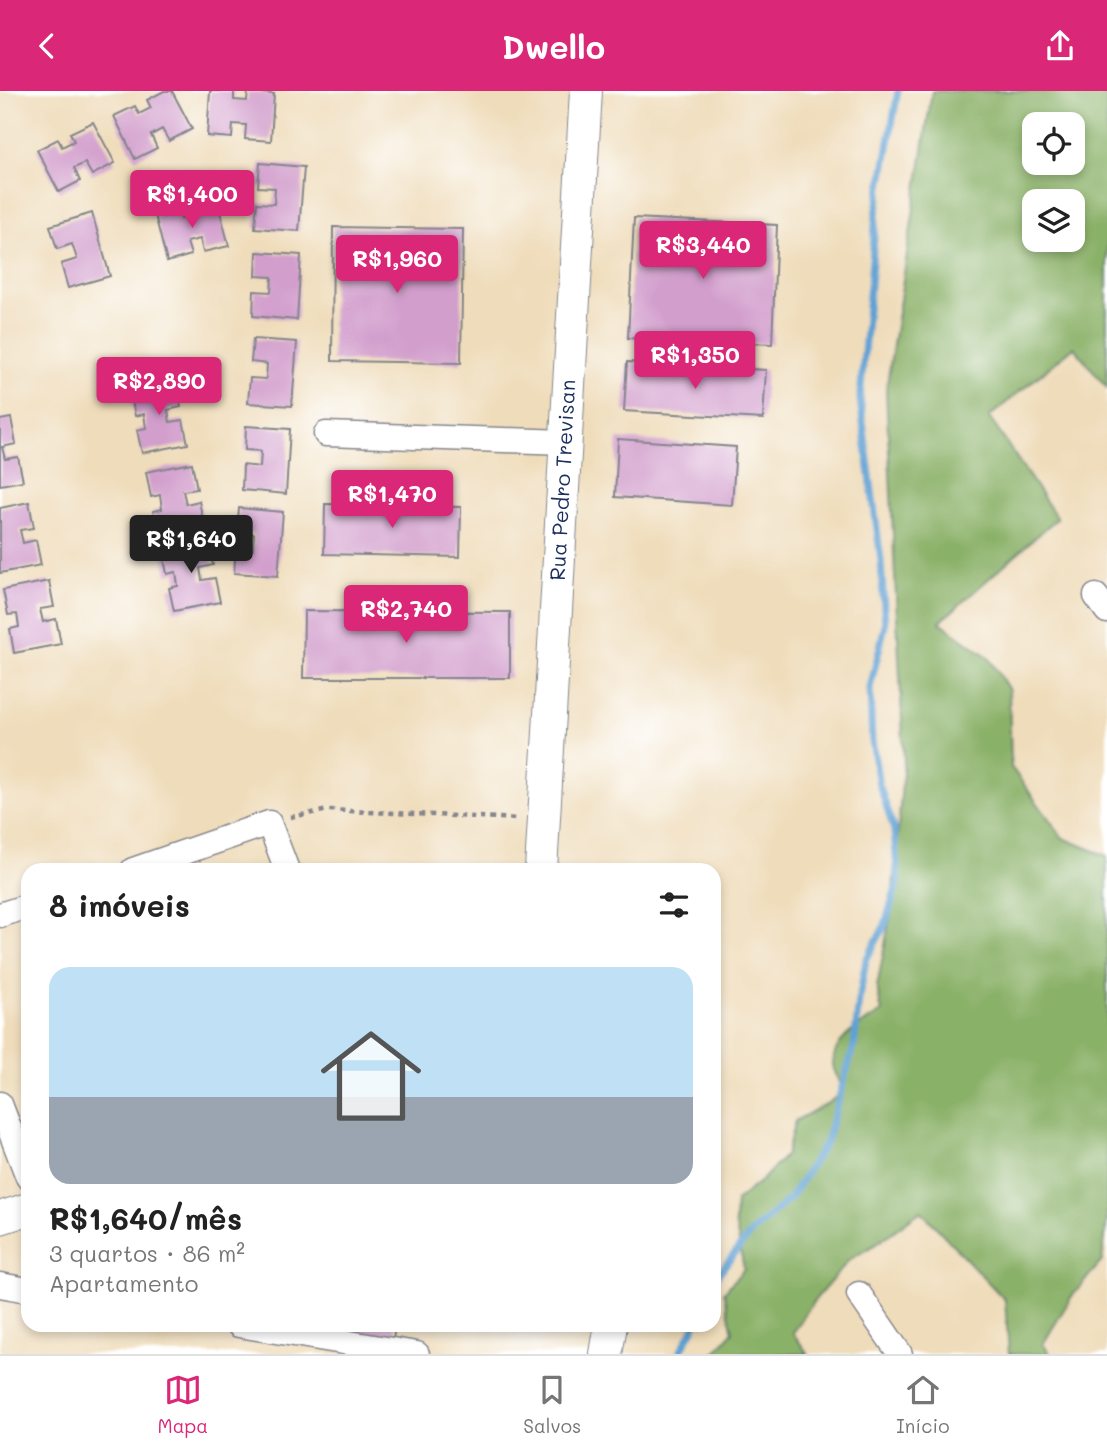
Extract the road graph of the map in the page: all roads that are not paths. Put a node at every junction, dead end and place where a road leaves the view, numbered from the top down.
1 (586, 91) edge
2 (326, 434) dead end
3 (566, 442) junction
4 (153, 863) edge
5 (284, 863) edge
6 (541, 863) edge
7 (21, 908) edge
8 (0, 915) edge
9 (0, 1104) edge
10 (21, 1159) edge
11 (21, 1211) edge
12 (0, 1218) edge
13 (0, 1285) edge
14 (21, 1289) edge
15 (859, 1294) dead end
16 (282, 1332) edge
17 (610, 1332) edge
18 (416, 1354) edge
19 (606, 1354) edge
20 (900, 1354) edge

1 - 3 street, Rua Pedro Trevisan
2 - 3 street
3 - 6 street, Rua Pedro Trevisan
4 - 5 street
7 - 8 street
9 - 10 street
11 - 12 street
13 - 14 street
15 - 20 street
16 - 18 street
17 - 19 street

